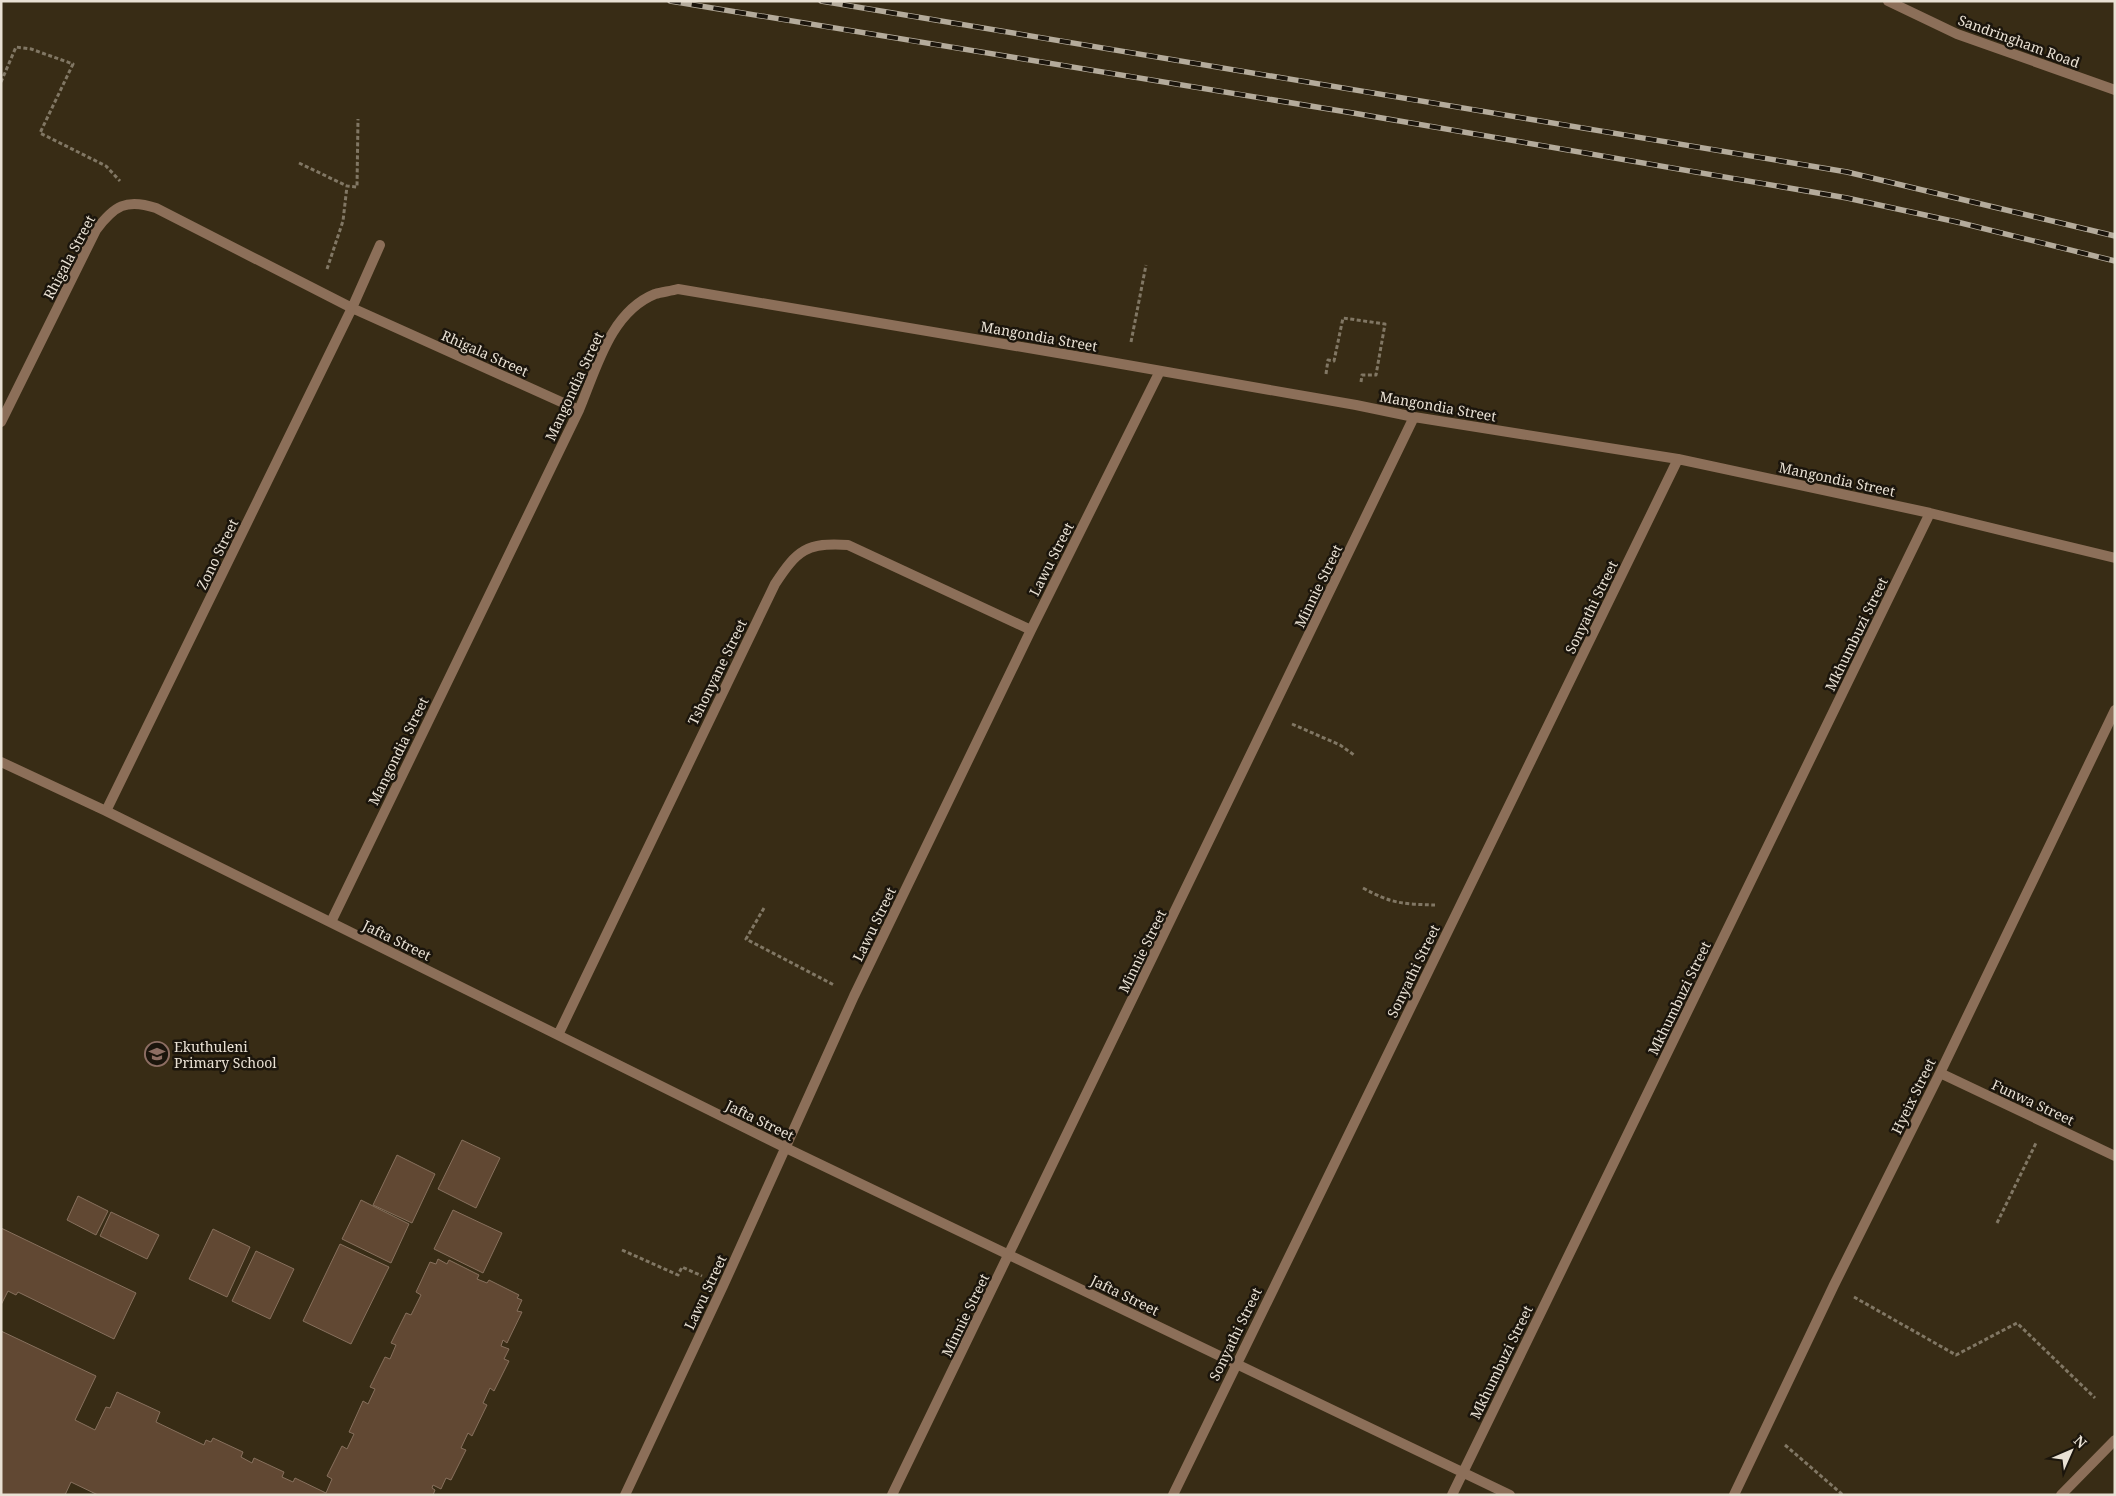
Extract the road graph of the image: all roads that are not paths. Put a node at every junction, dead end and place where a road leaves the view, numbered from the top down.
1 (1888, 1) edge
2 (2115, 90) edge
3 (380, 245) dead end
4 (352, 308) junction
5 (1160, 371) junction
6 (579, 410) junction
7 (1414, 418) junction
8 (1, 422) edge
9 (1678, 459) junction
10 (1930, 513) junction
11 (2115, 558) edge
12 (1031, 630) junction
13 (2115, 710) edge
14 (1, 762) edge
15 (106, 812) junction
16 (330, 922) junction
17 (558, 1035) junction
18 (1940, 1073) junction
19 (786, 1148) junction
20 (2115, 1156) edge
21 (1010, 1255) junction
22 (1236, 1364) junction
23 (2115, 1440) edge
24 (1463, 1473) junction
25 (625, 1495) edge
26 (892, 1495) edge
27 (1173, 1495) edge
28 (1452, 1495) edge
29 (1510, 1495) edge
30 (1734, 1495) edge
31 (2061, 1495) edge

1 - 2 street, Sandringham Road
3 - 4 street
4 - 6 street, Rhigala Street
4 - 8 street, Rhigala Street
4 - 15 street, Zono Street
5 - 6 street, Mangondia Street
5 - 7 street, Mangondia Street
5 - 12 street, Lawu Street
6 - 16 street, Mangondia Street
7 - 9 street, Mangondia Street
7 - 21 street, Minnie Street
9 - 10 street, Mangondia Street
9 - 22 street, Sonyathi Street
10 - 11 street, Mangondia Street
10 - 24 street, Mkhumbuzi Street
12 - 17 street, Tshonyane Street
12 - 19 street, Lawu Street
13 - 18 street, Hyeix Street
14 - 15 street, Jafta Street
15 - 16 street, Jafta Street
16 - 17 street, Jafta Street
17 - 19 street, Jafta Street
18 - 20 street, Funwa Street
18 - 30 street, Hyeix Street
19 - 21 street, Jafta Street
19 - 25 street, Lawu Street
21 - 22 street, Jafta Street
21 - 26 street, Minnie Street
22 - 24 street, Jafta Street
22 - 27 street, Sonyathi Street
23 - 31 street
24 - 28 street, Mkhumbuzi Street
24 - 29 street, Jafta Street

